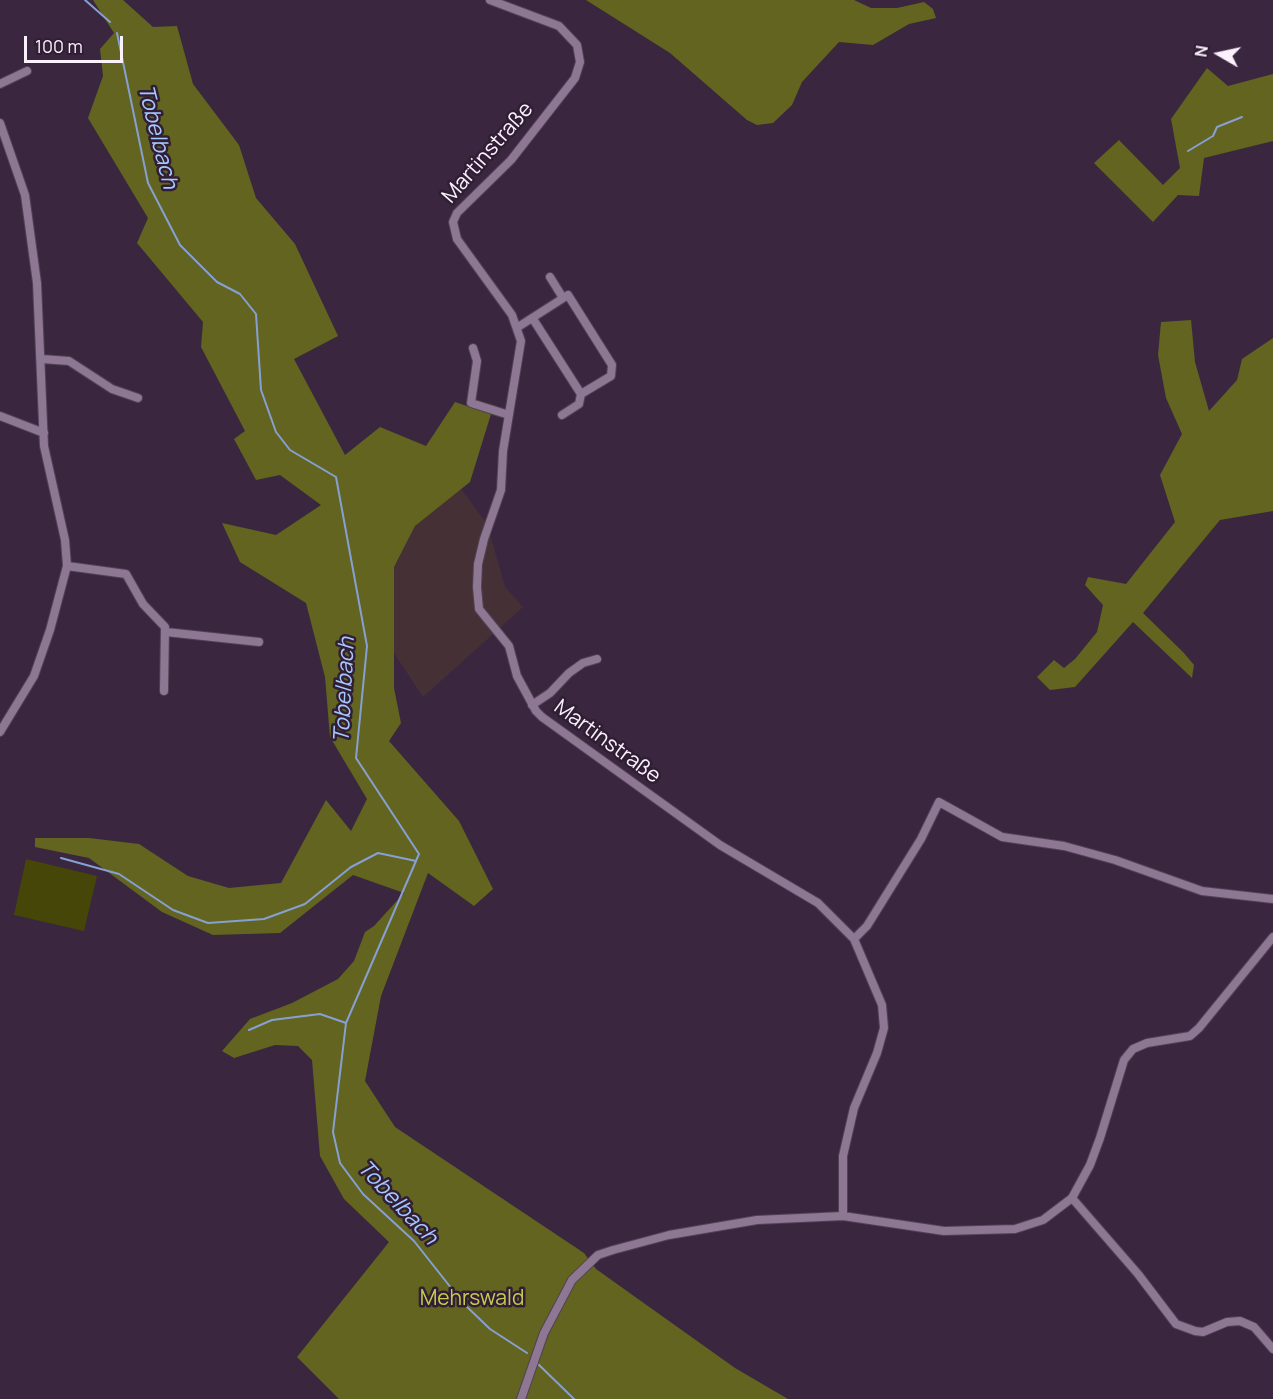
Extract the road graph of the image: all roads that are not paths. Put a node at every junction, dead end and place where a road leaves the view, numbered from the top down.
1 (490, 0) edge
2 (27, 70) dead end
3 (0, 84) edge
4 (0, 123) edge
5 (550, 277) dead end
6 (563, 298) junction
7 (533, 319) junction
8 (518, 327) junction
9 (473, 348) dead end
10 (42, 359) junction
11 (581, 394) junction
12 (138, 398) dead end
13 (509, 415) junction
14 (562, 415) dead end
15 (0, 416) edge
16 (44, 433) junction
17 (67, 566) junction
18 (166, 632) junction
19 (259, 642) dead end
20 (597, 659) dead end
21 (164, 691) dead end
22 (532, 705) junction
23 (0, 732) edge
24 (1273, 899) edge
25 (1273, 937) edge
26 (854, 939) junction
27 (1072, 1198) junction
28 (843, 1216) junction
29 (1273, 1349) edge
30 (521, 1399) edge

1 - 8 street, Martinstraße
2 - 3 street
4 - 10 street
5 - 6 street
6 - 7 street
6 - 11 street
7 - 8 street
7 - 11 street
8 - 13 street, Martinstraße
9 - 13 street
10 - 12 street
10 - 16 street
11 - 14 street
13 - 22 street, Martinstraße
15 - 16 street
16 - 17 street
17 - 18 street
17 - 23 street
18 - 19 street
18 - 21 street
20 - 22 street
22 - 26 street, Martinstraße
24 - 26 street
25 - 27 street
26 - 28 street, Martinstraße
27 - 28 street
27 - 29 street
28 - 30 street

